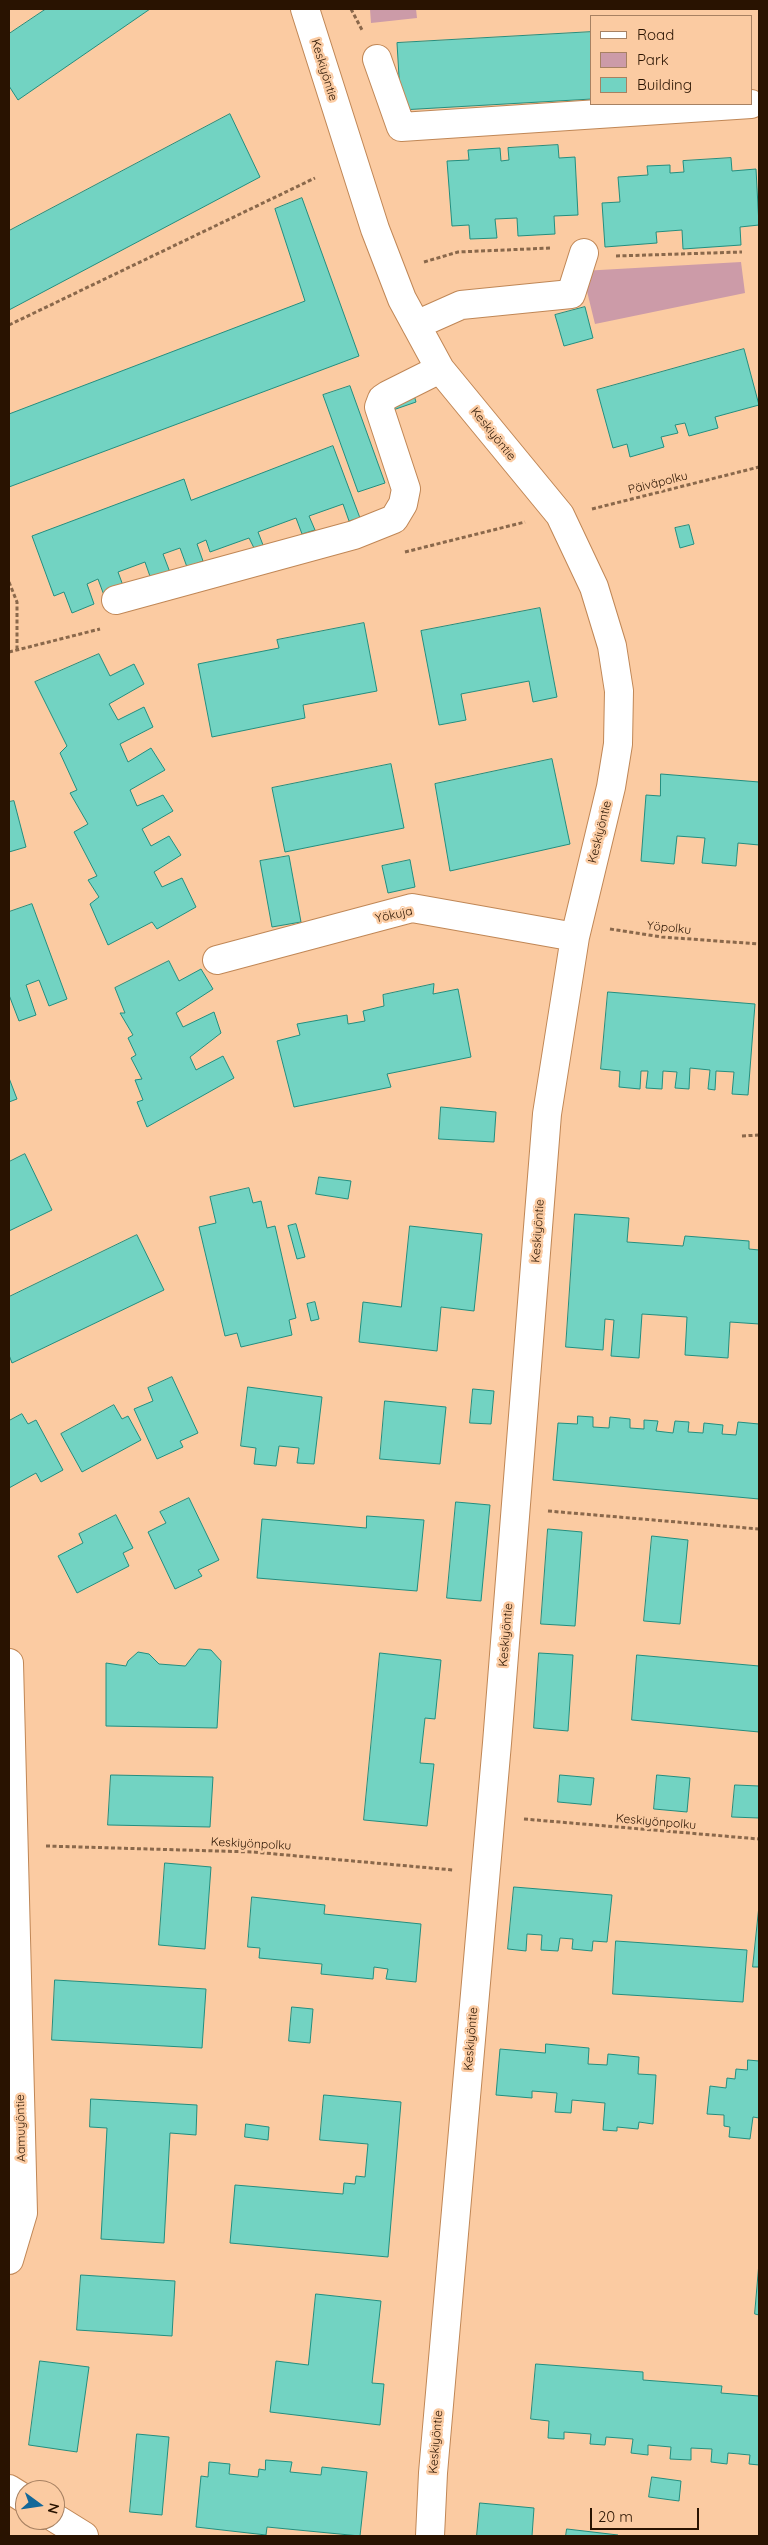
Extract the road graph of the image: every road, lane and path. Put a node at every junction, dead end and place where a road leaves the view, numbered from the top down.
1 (305, 9) edge
2 (377, 59) dead end
3 (736, 105) edge
4 (316, 178) dead end
5 (584, 253) dead end
6 (9, 325) edge
7 (416, 325) junction
8 (440, 369) junction
9 (759, 467) edge
10 (560, 515) junction
11 (9, 582) edge
12 (116, 600) dead end
13 (17, 650) dead end
14 (576, 930) junction
15 (759, 944) edge
16 (217, 960) dead end
17 (759, 1135) edge
18 (742, 1136) dead end
19 (566, 1513) dead end
20 (759, 1529) edge
21 (9, 1663) edge
22 (491, 1815) junction
23 (759, 1839) edge
24 (13, 1862) edge
25 (486, 1873) junction
26 (9, 2260) edge
27 (65, 2524) edge
28 (83, 2536) edge
29 (430, 2536) edge

1 - 7 street, Keskiyöntie
2 - 3 street
4 - 6 path
5 - 7 street
7 - 8 street, Keskiyöntie
8 - 10 street, Keskiyöntie
8 - 12 street
9 - 10 path, Päiväpolku
10 - 14 street, Keskiyöntie
11 - 13 path
14 - 15 path, Yöpolku
14 - 16 street, Yökuja
14 - 22 street, Keskiyöntie
17 - 18 path
19 - 20 path
21 - 24 street, Aamuyöntie
22 - 23 path, Keskiyönpolku
22 - 25 street, Keskiyöntie
24 - 25 path, Keskiyönpolku
24 - 26 street, Aamuyöntie
25 - 29 street, Keskiyöntie
27 - 28 street

